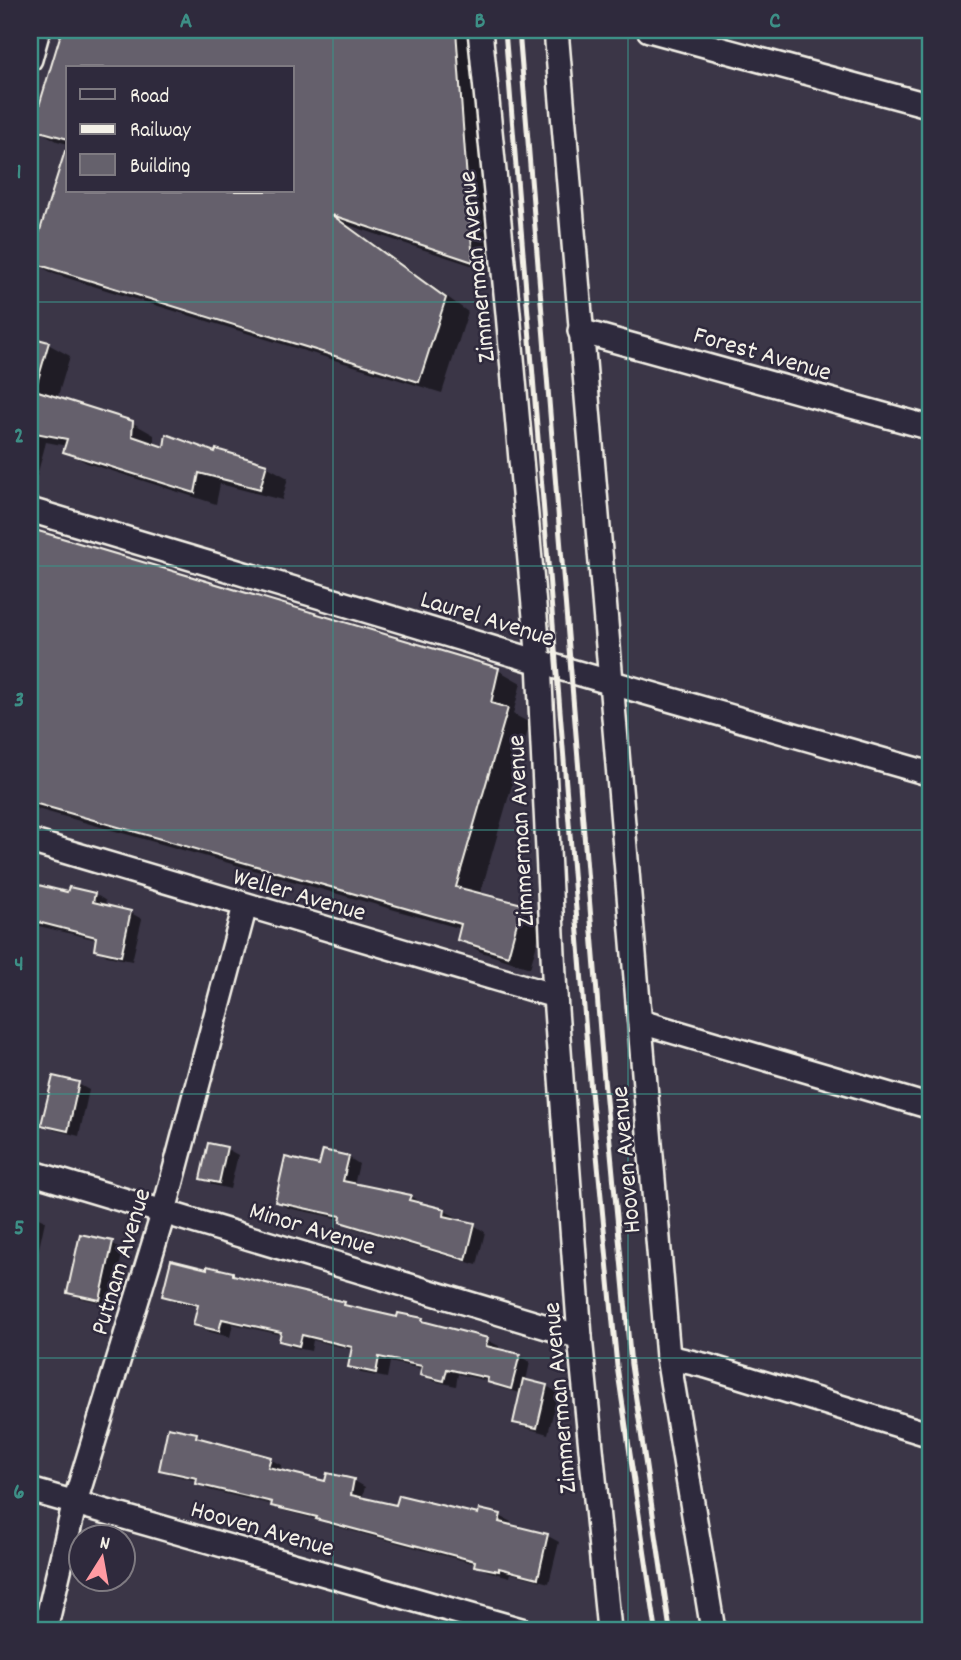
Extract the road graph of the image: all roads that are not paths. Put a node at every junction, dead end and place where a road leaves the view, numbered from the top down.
1 (38, 30) edge
2 (480, 30) edge
3 (556, 30) edge
4 (649, 30) edge
5 (30, 59) edge
6 (931, 106) edge
7 (580, 331) junction
8 (931, 428) edge
9 (30, 510) edge
10 (539, 662) junction
11 (611, 683) junction
12 (931, 774) edge
13 (30, 841) edge
14 (245, 906) junction
15 (555, 996) junction
16 (641, 1022) junction
17 (931, 1107) edge
18 (30, 1172) edge
19 (164, 1211) junction
20 (580, 1337) junction
21 (668, 1357) junction
22 (931, 1435) edge
23 (30, 1490) edge
24 (75, 1503) junction
25 (45, 1630) edge
26 (521, 1630) edge
27 (609, 1630) edge
28 (713, 1630) edge

1 - 5 street
2 - 10 street, Zimmerman Avenue
3 - 7 street
4 - 6 street
7 - 8 street, Forest Avenue
7 - 11 street
9 - 10 street, Laurel Avenue
10 - 11 street, Laurel Avenue
10 - 15 street, Zimmerman Avenue
11 - 12 street, Laurel Avenue
11 - 16 street, Hooven Avenue
13 - 14 street, Weller Avenue
14 - 15 street, Weller Avenue
14 - 19 street, Putnam Avenue
15 - 20 street, Zimmerman Avenue
16 - 17 street
16 - 21 street, Hooven Avenue
18 - 19 street, Minor Avenue
19 - 20 street, Minor Avenue
19 - 24 street, Putnam Avenue
20 - 27 street, Zimmerman Avenue
21 - 22 street
21 - 28 street, Hooven Avenue
23 - 24 street, Hooven Avenue
24 - 25 street, Putnam Avenue
24 - 26 street, Hooven Avenue

